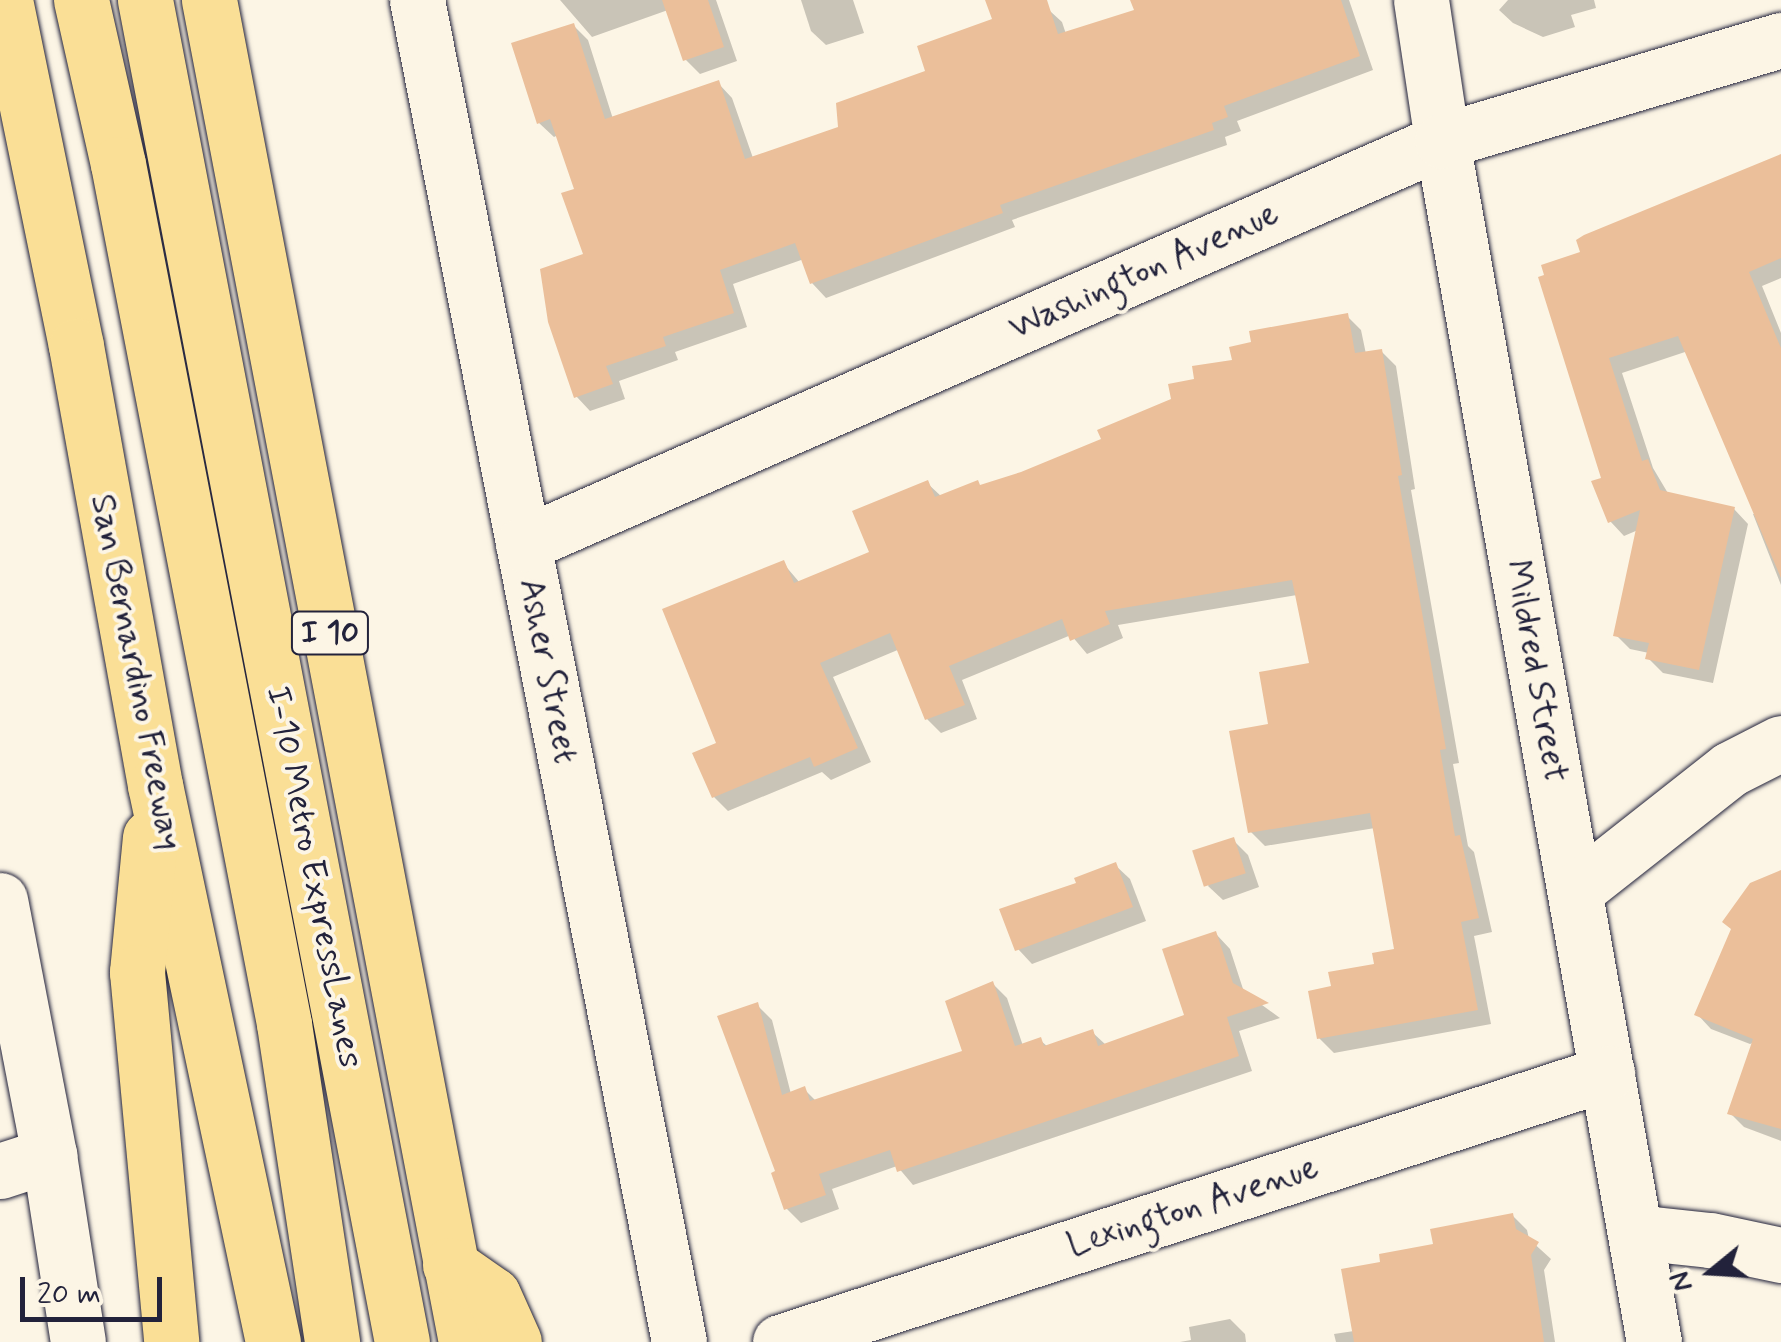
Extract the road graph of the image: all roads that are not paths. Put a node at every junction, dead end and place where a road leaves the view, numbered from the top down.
1 (5, 0) edge
2 (81, 0) edge
3 (145, 0) edge
4 (210, 0) edge
5 (417, 0) edge
6 (1421, 0) edge
7 (1781, 40) edge
8 (1442, 141) junction
9 (523, 544) junction
10 (1781, 743) edge
11 (155, 784) junction
12 (1575, 891) junction
13 (0, 900) edge
14 (1607, 1073) junction
15 (24, 1163) edge
16 (1636, 1232) junction
17 (1781, 1254) edge
18 (476, 1310) edge
19 (400, 1334) edge
20 (78, 1342) edge
21 (171, 1342) edge
22 (273, 1342) edge
23 (332, 1342) edge
24 (679, 1342) edge
25 (780, 1342) edge
26 (1654, 1342) edge

1 - 11 highway, San Bernardino Freeway
2 - 23 highway, I-10 Metro ExpressLanes
3 - 19 highway, I-10 Metro ExpressLanes
4 - 18 highway, I 10
5 - 9 street, Asher Street
6 - 8 street, Mildred Street
7 - 8 street, Washington Avenue
8 - 9 street, Washington Avenue
8 - 12 street, Mildred Street
9 - 24 street, Asher Street
10 - 12 street
11 - 21 highway
11 - 22 highway, San Bernardino Freeway
12 - 14 street, Mildred Street
13 - 15 street
14 - 16 street, Mildred Street
14 - 25 street, Lexington Avenue
15 - 20 street
16 - 17 street
16 - 26 street, Mildred Street

